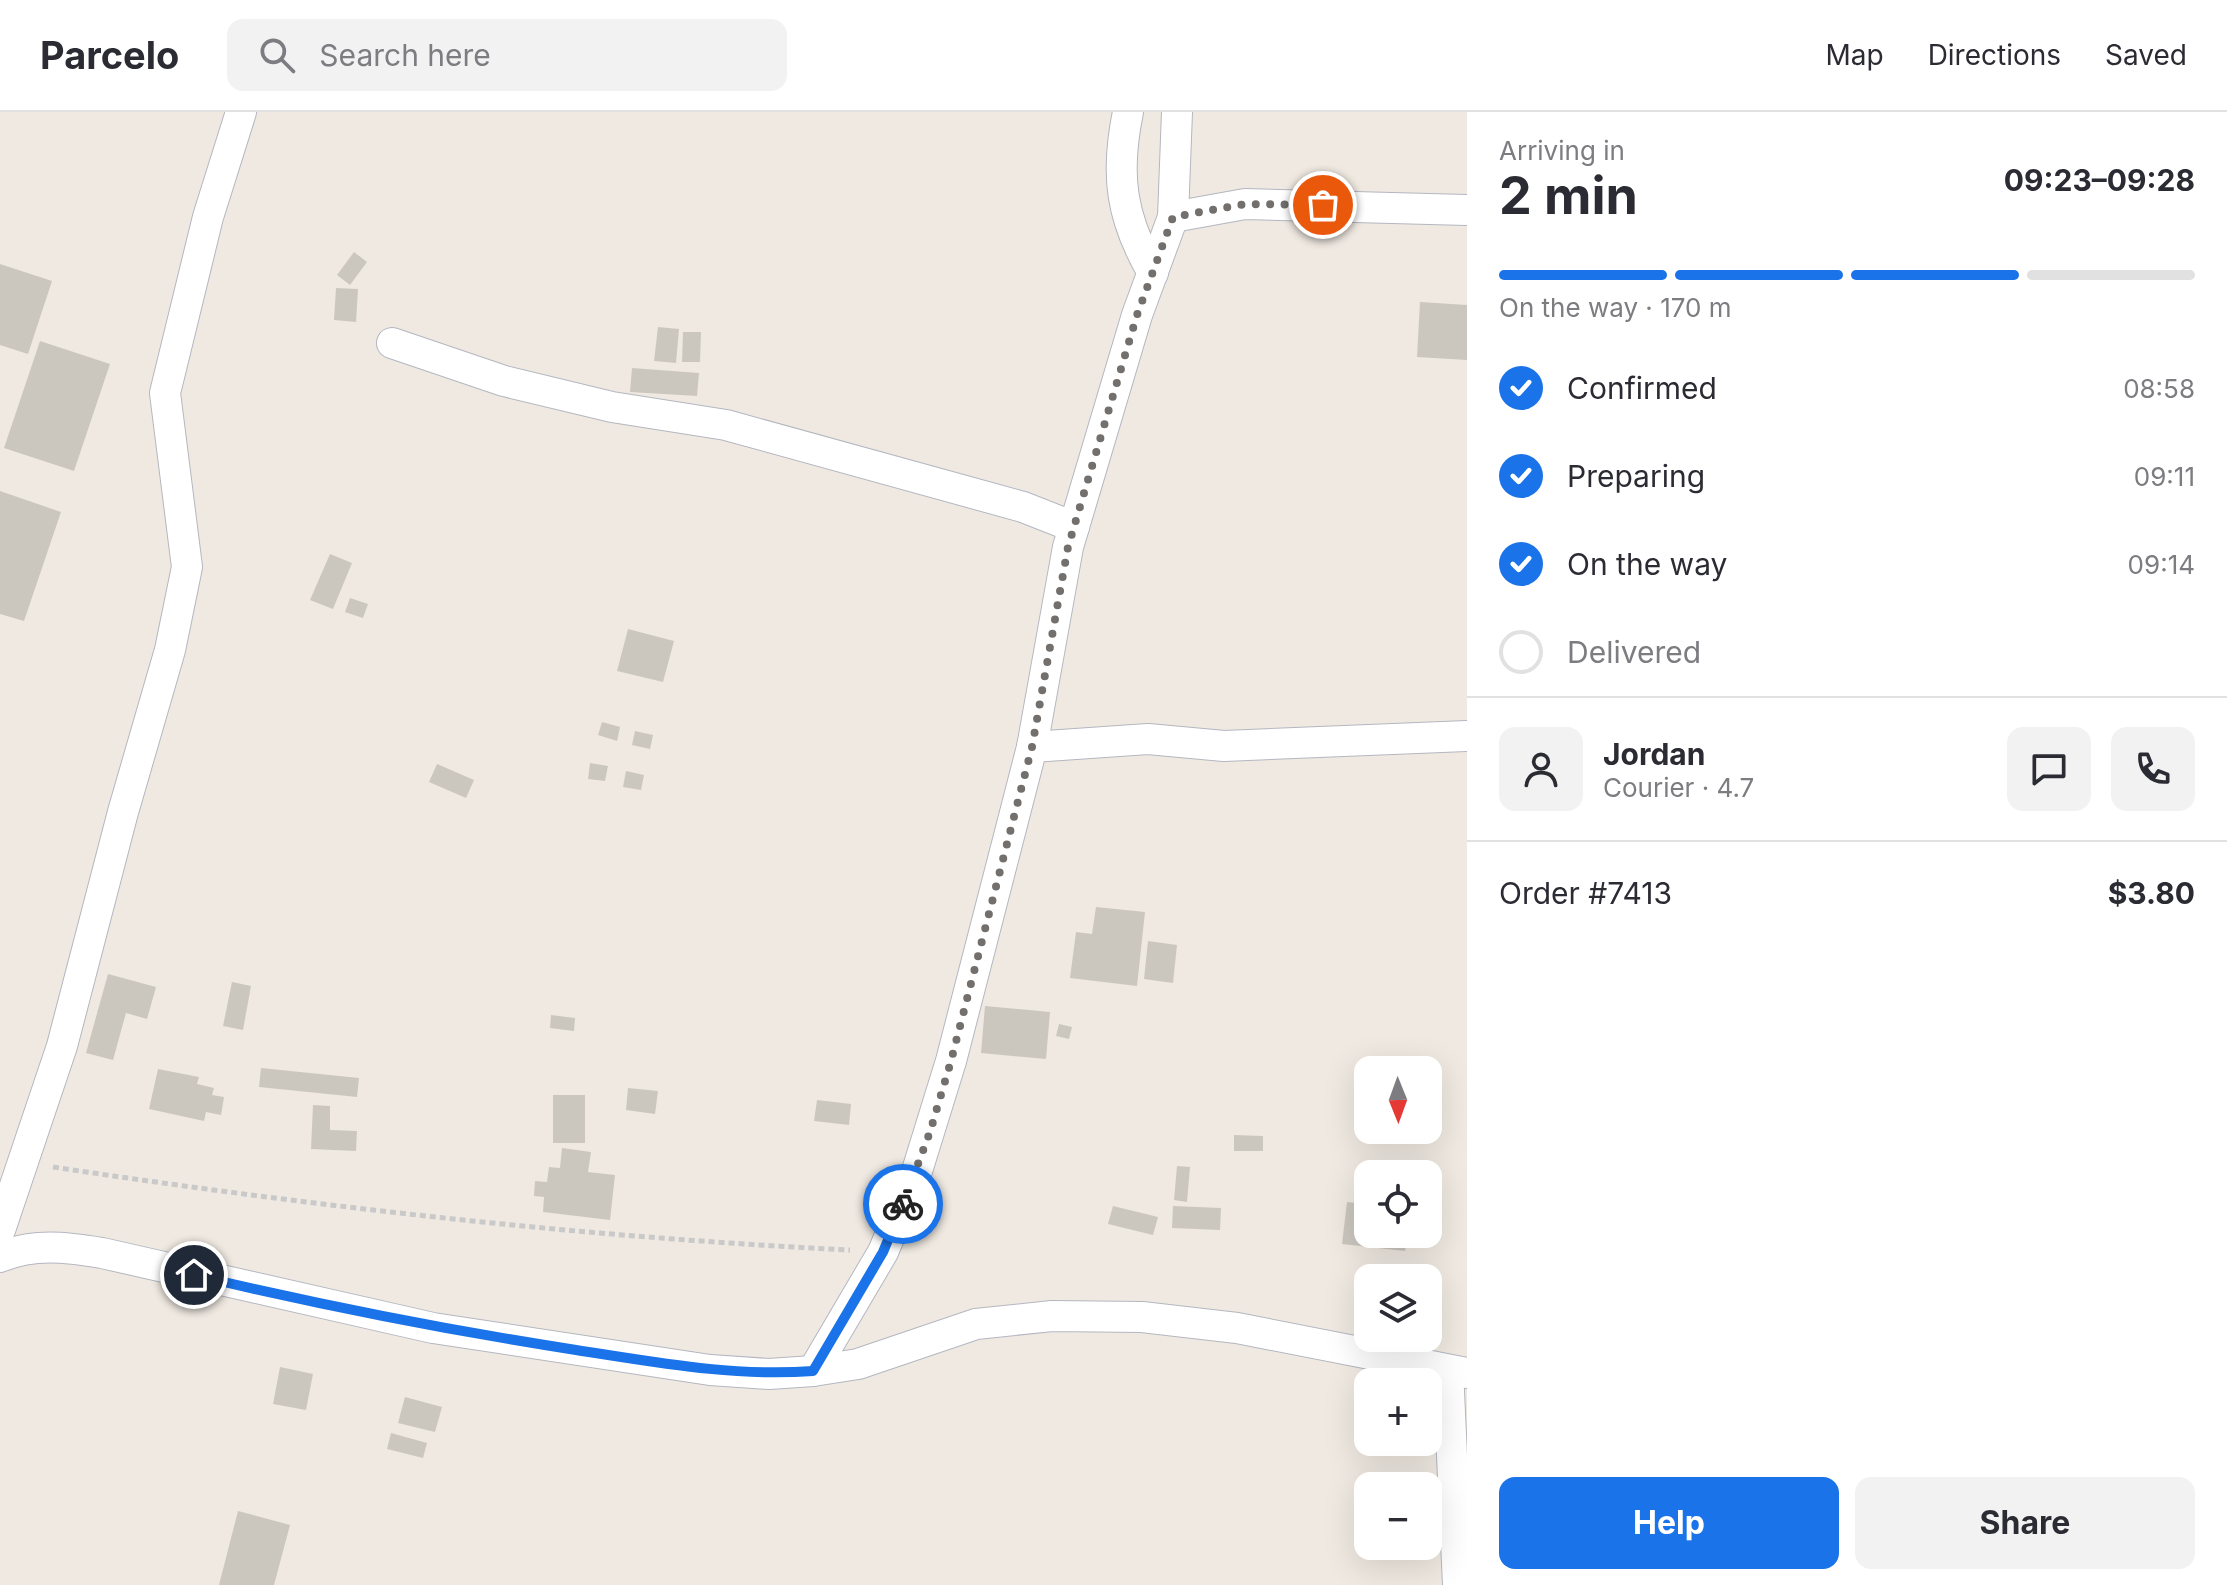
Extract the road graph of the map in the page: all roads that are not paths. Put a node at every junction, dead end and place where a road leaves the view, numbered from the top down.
1 (241, 112) edge
2 (1128, 112) edge
3 (1177, 112) edge
4 (1467, 210) edge
5 (1173, 217) junction
6 (1153, 273) junction
7 (392, 343) dead end
8 (1074, 527) junction
9 (1467, 736) edge
10 (1032, 747) junction
11 (0, 1230) edge
12 (0, 1257) edge
13 (813, 1371) junction
14 (1457, 1372) edge
15 (1458, 1585) edge

1 - 11 street
2 - 6 street
3 - 5 street
4 - 5 street
5 - 6 street
6 - 8 street
7 - 8 street
8 - 10 street
9 - 10 street
10 - 13 street
12 - 13 street
13 - 14 street
14 - 15 street

